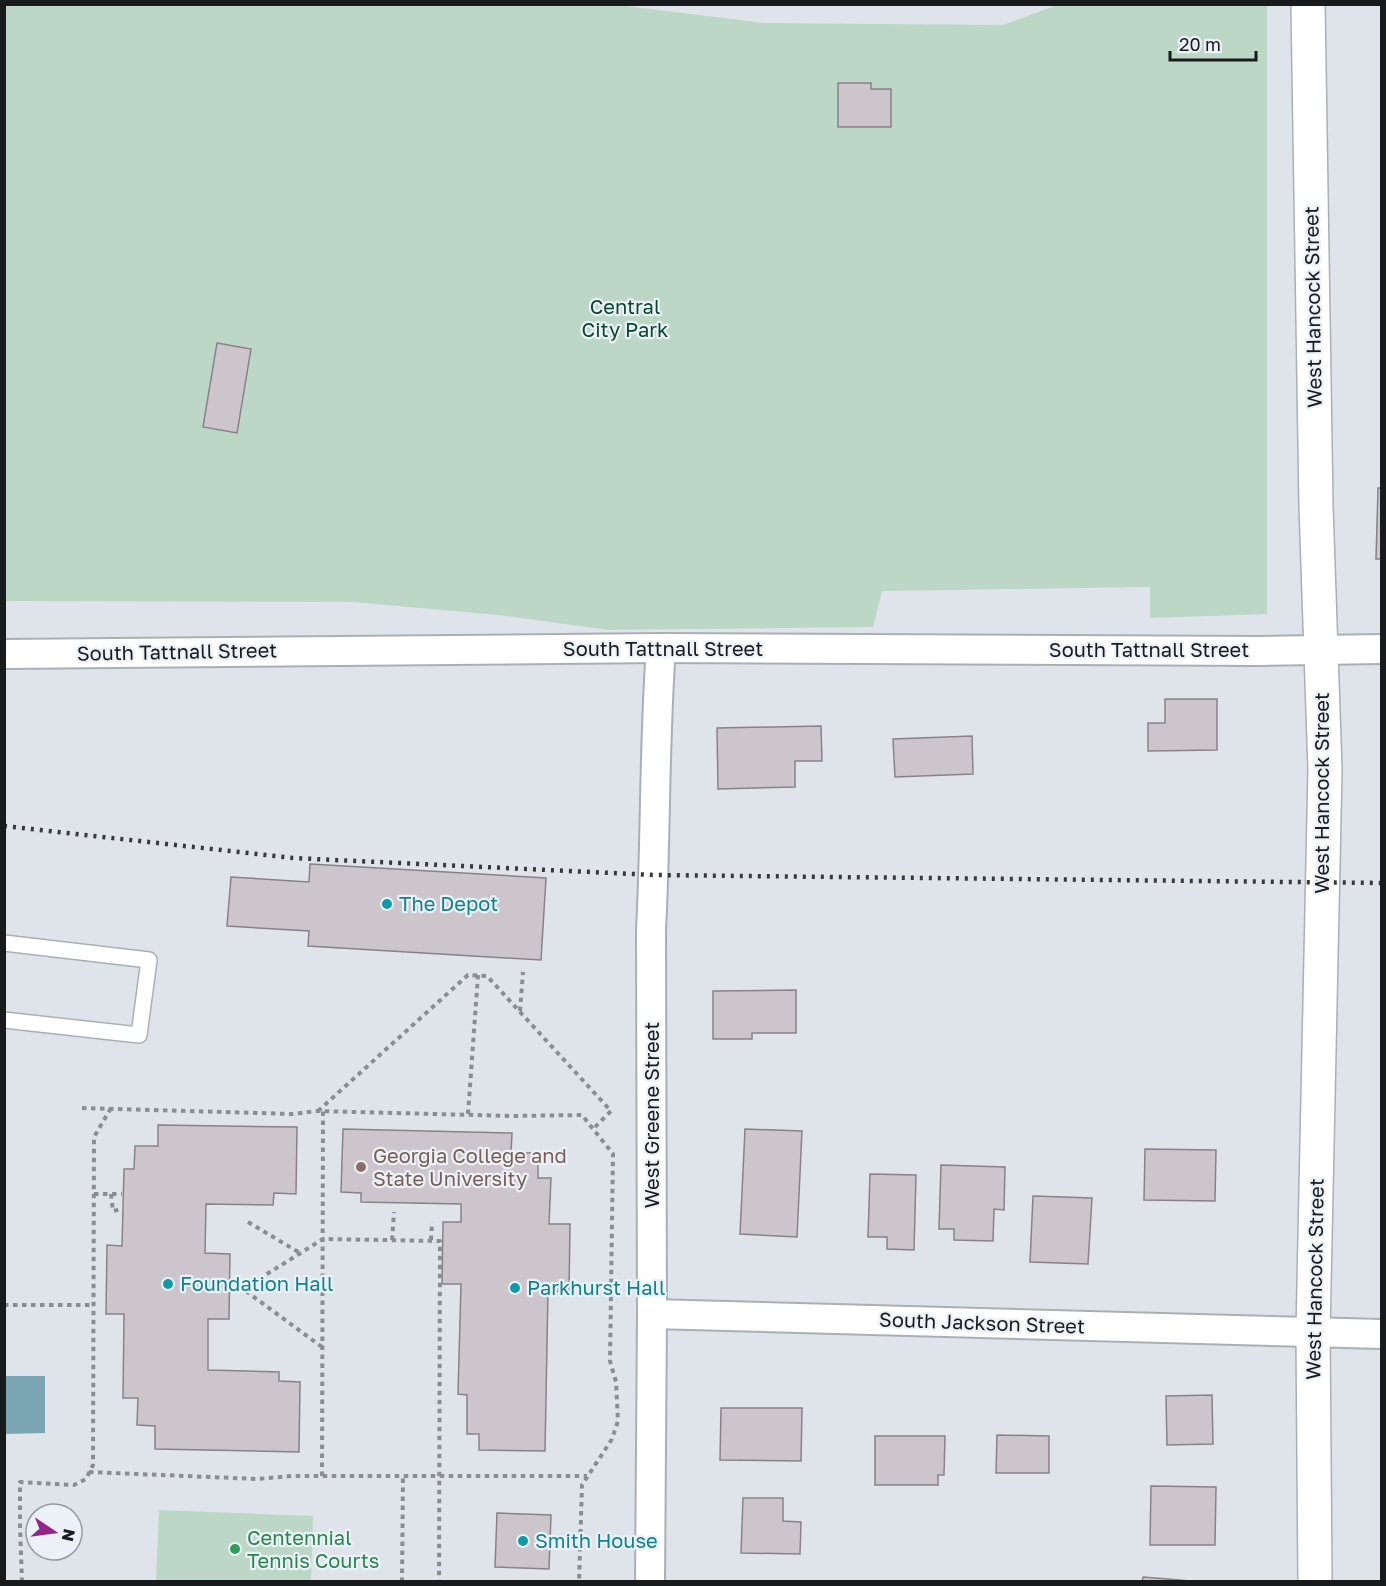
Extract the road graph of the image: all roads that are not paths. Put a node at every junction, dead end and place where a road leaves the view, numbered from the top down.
1 (1308, 4) edge
2 (661, 648) junction
3 (1321, 649) junction
4 (1382, 649) edge
5 (4, 654) edge
6 (4, 943) edge
7 (4, 1020) edge
8 (652, 1314) junction
9 (1312, 1332) junction
10 (1382, 1334) edge
11 (650, 1581) edge
12 (1315, 1581) edge

1 - 3 main road, West Hancock Street
2 - 3 street, South Tattnall Street
2 - 5 street, South Tattnall Street
2 - 8 street, West Greene Street
3 - 4 street, South Tattnall Street
3 - 9 main road, West Hancock Street
6 - 7 lane
8 - 9 street, South Jackson Street
8 - 11 street, West Greene Street
9 - 10 street, South Jackson Street
9 - 12 main road, West Hancock Street

